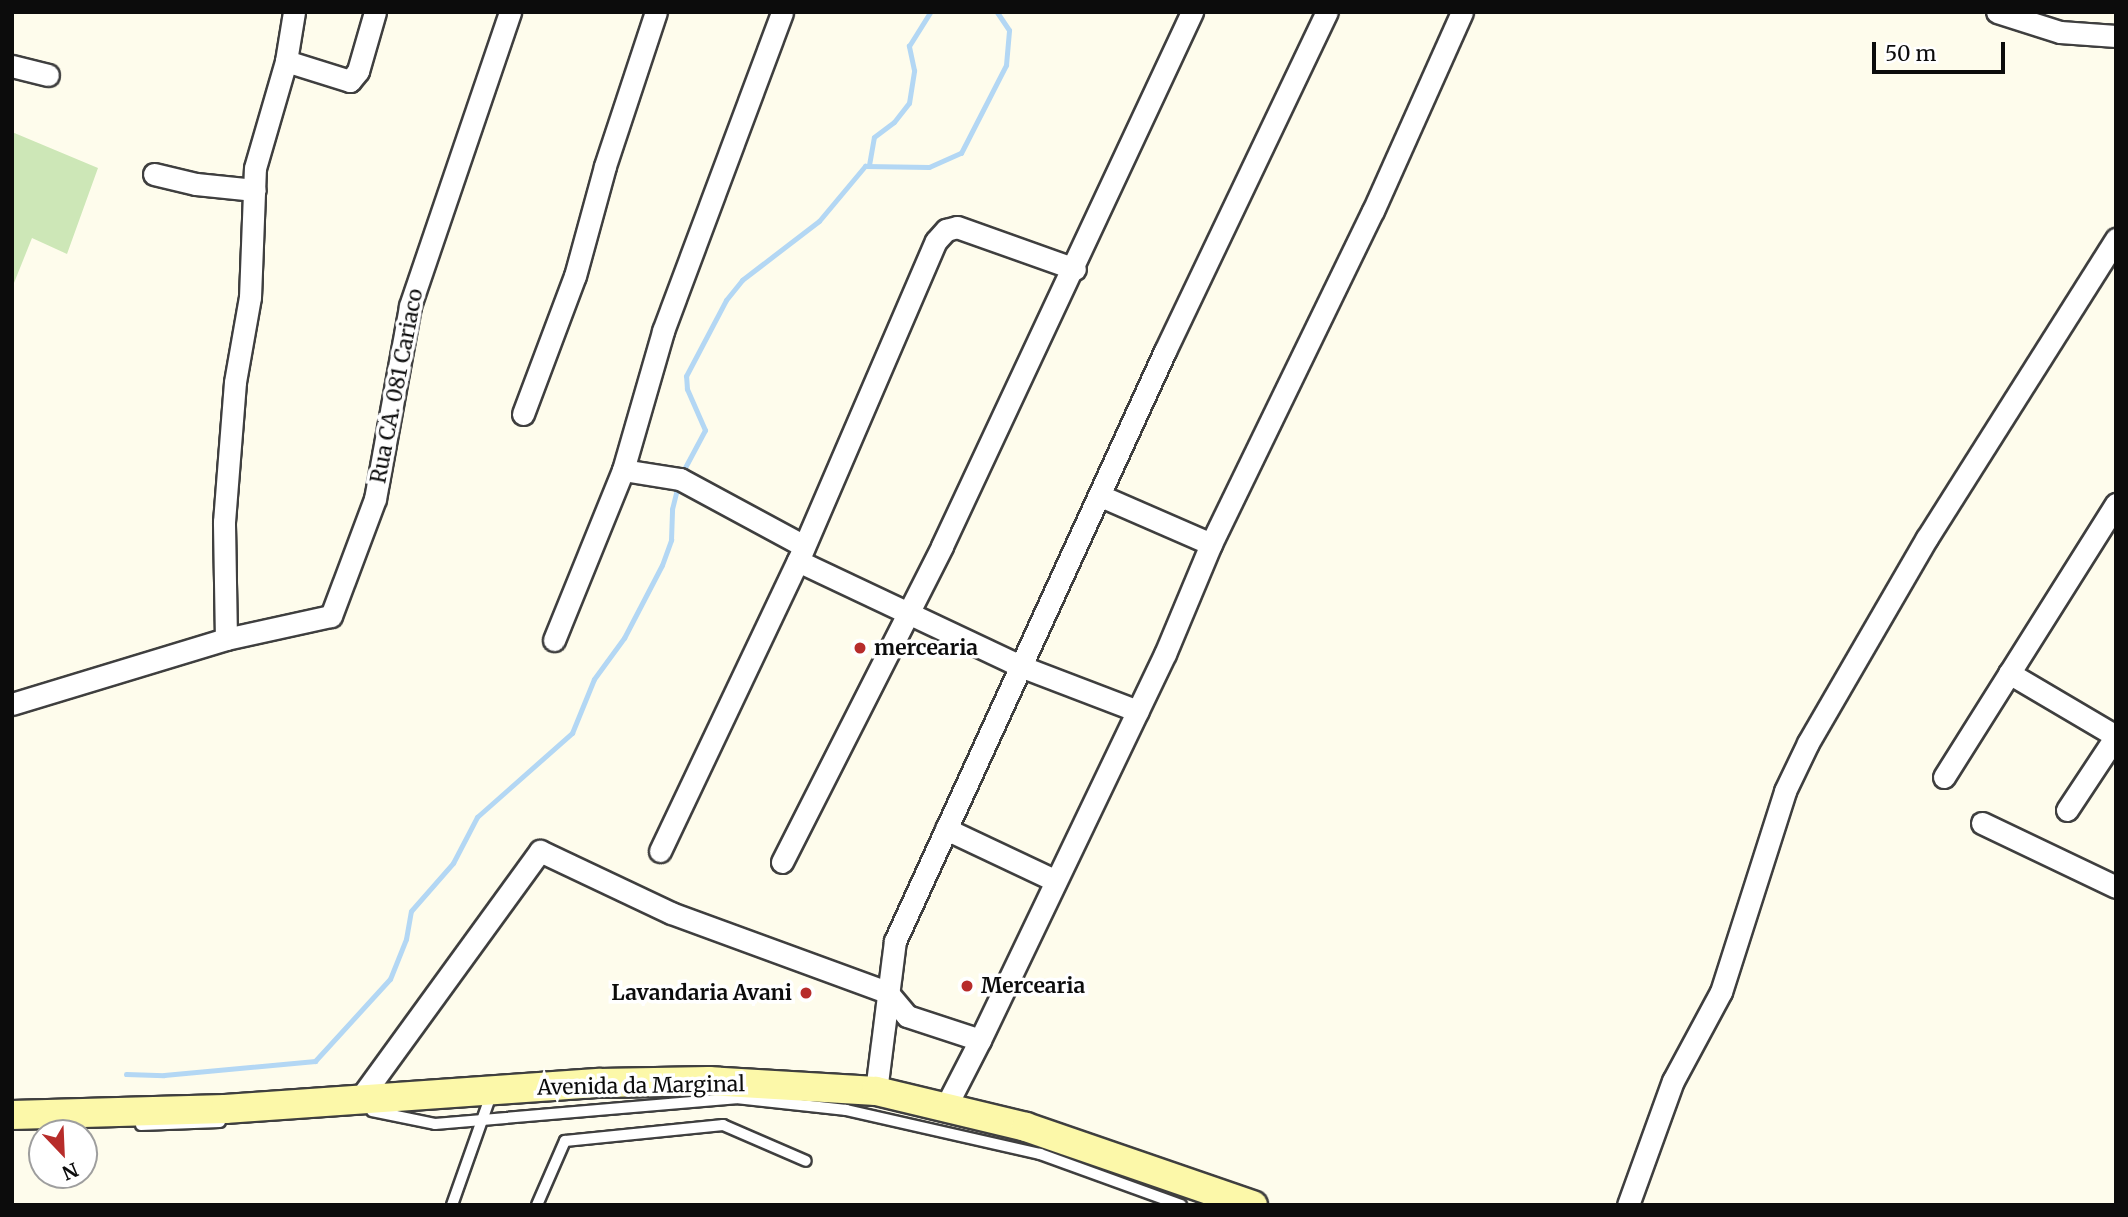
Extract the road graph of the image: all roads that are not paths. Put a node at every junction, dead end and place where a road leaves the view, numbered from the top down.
1 (294, 12) edge
2 (375, 12) edge
3 (510, 12) edge
4 (656, 12) edge
5 (782, 12) edge
6 (1192, 12) edge
7 (1326, 12) edge
8 (1462, 12) edge
9 (1997, 12) edge
10 (2116, 36) edge
11 (286, 61) junction
12 (12, 66) edge
13 (48, 75) dead end
14 (154, 174) dead end
15 (254, 190) junction
16 (2116, 239) edge
17 (1075, 269) junction
18 (523, 414) dead end
19 (623, 470) junction
20 (1101, 496) junction
21 (2116, 504) edge
22 (1211, 544) junction
23 (801, 553) junction
24 (905, 613) junction
25 (226, 639) junction
26 (554, 640) dead end
27 (1020, 666) junction
28 (2009, 673) junction
29 (12, 704) edge
30 (1138, 711) junction
31 (2116, 736) edge
32 (1944, 777) dead end
33 (2067, 810) dead end
34 (1982, 823) dead end
35 (946, 829) junction
36 (660, 851) dead end
37 (782, 862) dead end
38 (1054, 880) junction
39 (2116, 887) edge
40 (887, 992) junction
41 (980, 1040) junction
42 (493, 1090) junction
43 (876, 1091) junction
44 (359, 1100) junction
45 (945, 1108) junction
46 (12, 1115) edge
47 (481, 1124) junction
48 (12, 1125) edge
49 (806, 1161) dead end
50 (454, 1204) edge
51 (537, 1205) edge
52 (1181, 1205) edge
53 (1253, 1205) edge
54 (1628, 1205) edge

1 - 11 street
2 - 11 street
3 - 25 street, Rua CA. 081 Cariaco
4 - 18 street
5 - 19 street
6 - 17 street
7 - 20 street
8 - 22 street
9 - 10 street
11 - 15 street
12 - 13 street
14 - 15 street
15 - 25 street
16 - 54 street
17 - 23 street
17 - 24 street
19 - 23 street
19 - 26 street
20 - 22 street
20 - 27 street
21 - 28 street
22 - 30 street
23 - 24 street
23 - 36 street
24 - 27 street
24 - 37 street
25 - 29 street
27 - 30 street
27 - 35 street
28 - 31 street
28 - 32 street
30 - 38 street
31 - 33 street
34 - 39 street
35 - 38 street
35 - 40 street
38 - 41 street
40 - 41 street
40 - 43 street
40 - 44 street
41 - 45 street
42 - 43 main road, Avenida da Marginal
42 - 44 main road, Avenida da Marginal
42 - 47 lane
43 - 45 main road, Avenida da Marginal
44 - 46 main road, Avenida da Marginal
45 - 53 main road, Avenida da Marginal
47 - 48 lane
47 - 50 lane
47 - 52 lane
49 - 51 lane

